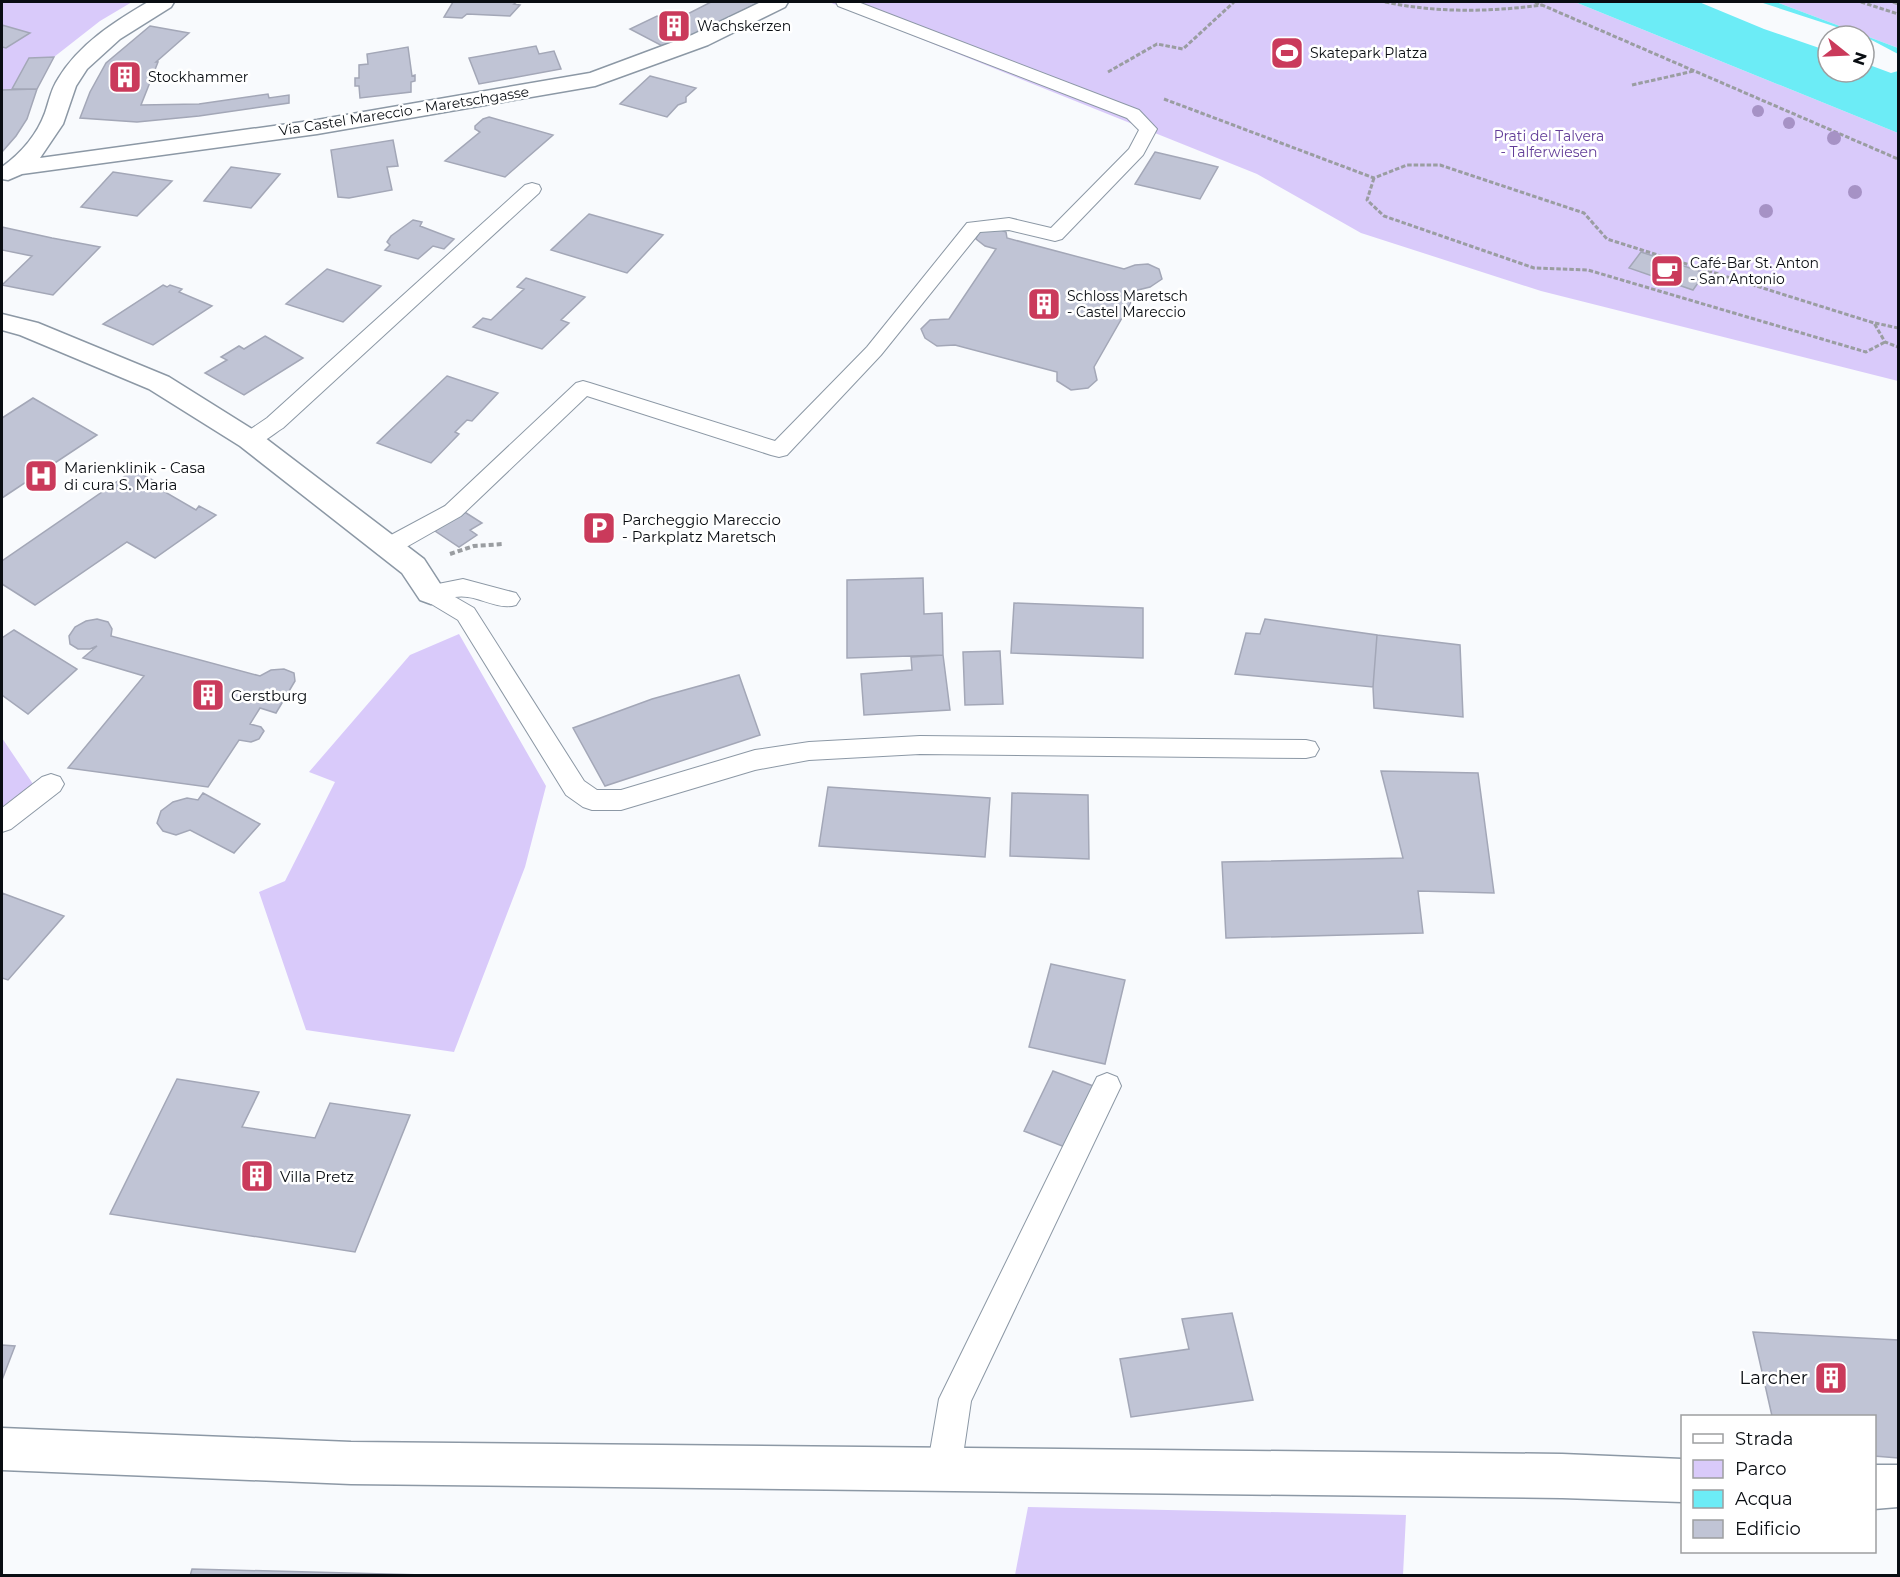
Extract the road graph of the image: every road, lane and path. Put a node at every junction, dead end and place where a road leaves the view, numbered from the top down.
1 (163, 2) edge
2 (777, 2) edge
3 (844, 2) edge
4 (1234, 2) edge
5 (1385, 2) edge
6 (1535, 2) edge
7 (1861, 2) edge
8 (1893, 2) edge
9 (1899, 3) edge
10 (1543, 5) junction
11 (1898, 13) edge
12 (1694, 71) junction
13 (1112, 78) dead end
14 (1632, 86) dead end
15 (1159, 97) dead end
16 (1899, 159) edge
17 (9, 172) edge
18 (1374, 178) junction
19 (532, 189) dead end
20 (2, 321) edge
21 (1874, 323) junction
22 (1899, 328) edge
23 (1885, 342) junction
24 (1899, 347) edge
25 (250, 440) junction
26 (386, 548) junction
27 (431, 593) junction
28 (508, 599) dead end
29 (1306, 749) dead end
30 (51, 784) dead end
31 (2, 822) edge
32 (1107, 1086) dead end
33 (2, 1449) edge
34 (944, 1469) junction
35 (1681, 1481) edge
36 (1899, 1486) edge
37 (1876, 1487) edge

1 - 17 street
2 - 17 street, Via Castel Mareccio - Maretschgasse
3 - 26 lane
4 - 13 path
5 - 10 path
6 - 10 path
7 - 11 path
8 - 9 path
10 - 12 path
12 - 14 path
12 - 16 path
15 - 18 path
18 - 21 path
18 - 23 path
19 - 25 lane
20 - 25 street
21 - 22 path
21 - 23 path
23 - 24 path
25 - 26 street
26 - 27 street
27 - 28 lane
27 - 29 lane
30 - 31 lane
32 - 34 lane
33 - 34 street
34 - 35 street
36 - 37 street

